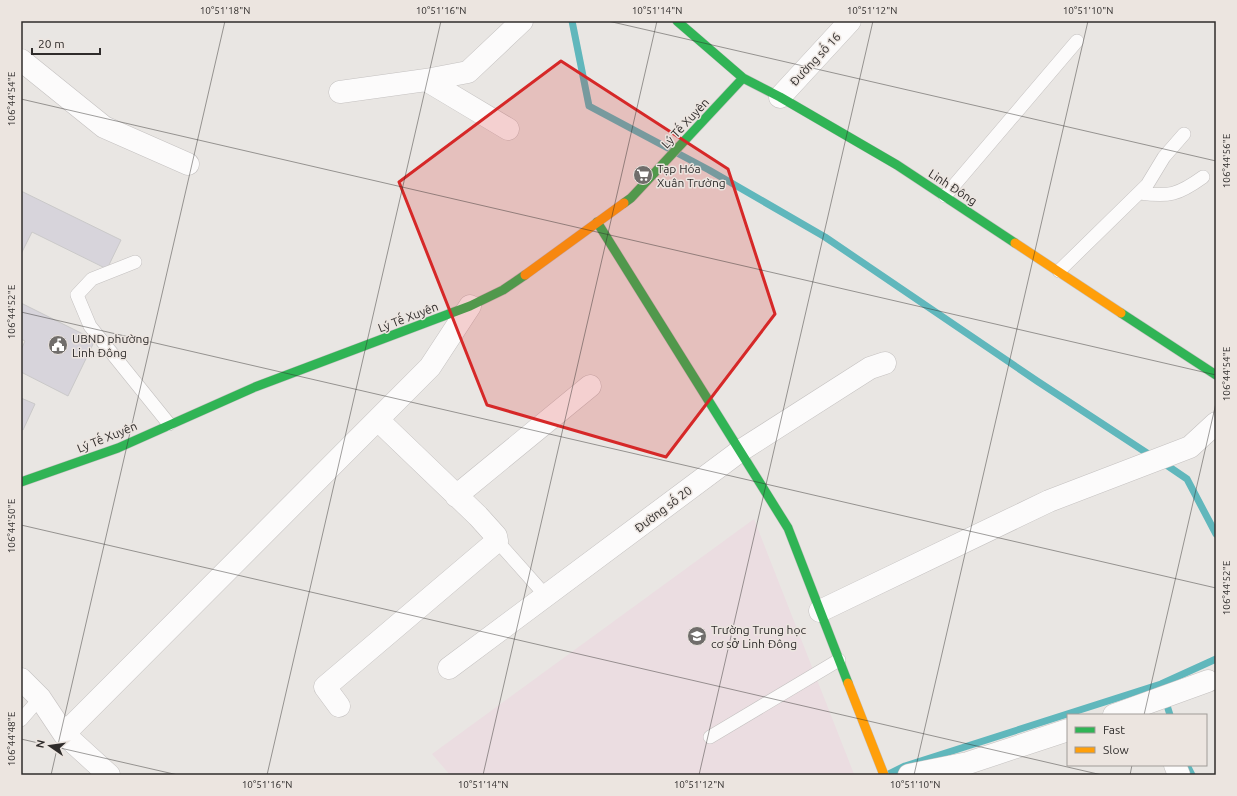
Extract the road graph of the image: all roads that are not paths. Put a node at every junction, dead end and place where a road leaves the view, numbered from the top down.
1 (522, 21) edge
2 (677, 21) edge
3 (850, 21) edge
4 (1077, 41) dead end
5 (21, 60) edge
6 (743, 78) junction
7 (426, 80) junction
8 (340, 92) dead end
9 (780, 97) junction
10 (508, 129) dead end
11 (1184, 134) dead end
12 (188, 164) dead end
13 (1203, 177) dead end
14 (1140, 193) junction
15 (945, 196) junction
16 (597, 222) junction
17 (135, 262) dead end
18 (1059, 272) junction
19 (470, 306) junction
20 (885, 363) dead end
21 (1216, 375) edge
22 (590, 386) dead end
23 (378, 420) junction
24 (1216, 423) edge
25 (169, 424) junction
26 (740, 451) junction
27 (21, 482) edge
28 (456, 496) junction
29 (497, 541) junction
30 (546, 596) junction
31 (820, 611) junction
32 (839, 660) junction
33 (449, 668) dead end
34 (21, 679) edge
35 (1208, 681) dead end
36 (40, 698) junction
37 (339, 706) dead end
38 (1150, 707) edge
39 (1118, 714) edge
40 (21, 720) edge
41 (1067, 730) edge
42 (64, 734) junction
43 (710, 737) dead end
44 (109, 775) edge
45 (884, 775) edge
46 (909, 775) edge

1 - 7 street
2 - 6 street, Linh Đông
3 - 9 street, Đường số 16
4 - 15 lane
5 - 12 street
6 - 9 street, Linh Đông
6 - 16 street, Lý Tế Xuyên
7 - 8 street
7 - 10 street
9 - 15 street, Linh Đông
11 - 14 lane
13 - 14 lane
14 - 18 lane
15 - 18 street, Linh Đông
16 - 19 street, Lý Tế Xuyên
16 - 26 street
17 - 25 lane
18 - 21 street, Linh Đông
19 - 23 street
19 - 25 street, Lý Tế Xuyên
20 - 26 street, Đường số 20
22 - 28 street
23 - 28 street
23 - 42 street
24 - 31 street
25 - 27 street, Lý Tế Xuyên
26 - 30 street, Đường số 20
26 - 31 street
28 - 29 street
29 - 30 lane
29 - 37 street
30 - 33 street, Đường số 20
31 - 32 street
32 - 43 lane
32 - 45 street
34 - 36 street
35 - 38 street
36 - 40 lane
36 - 42 street
38 - 39 street
41 - 46 street
42 - 44 street

